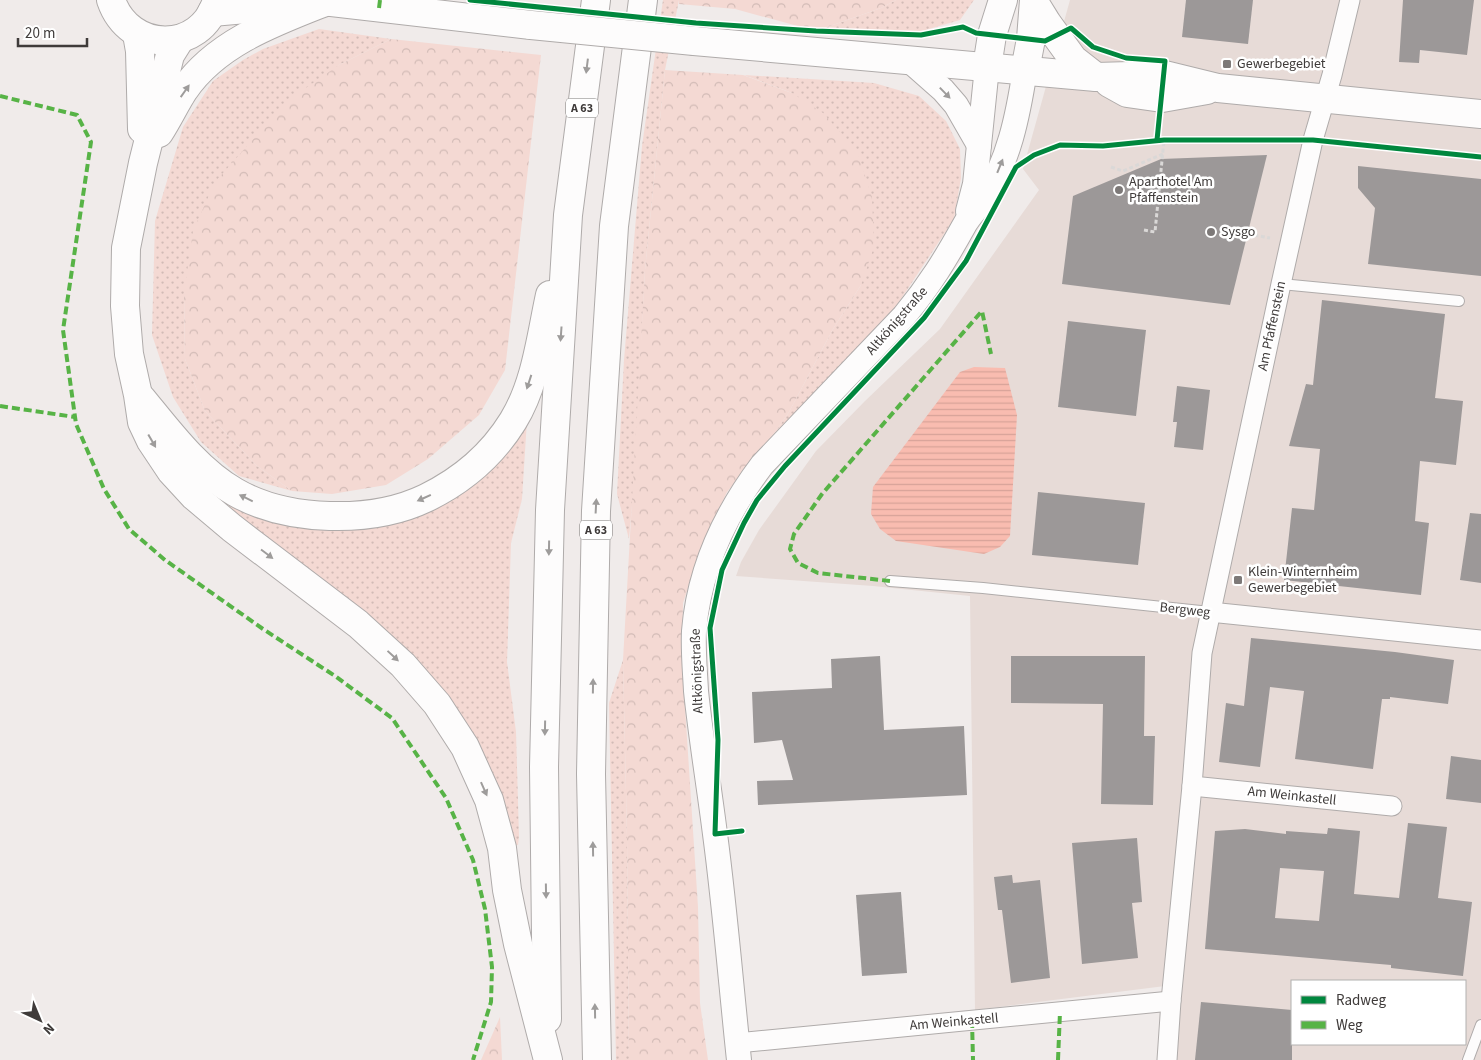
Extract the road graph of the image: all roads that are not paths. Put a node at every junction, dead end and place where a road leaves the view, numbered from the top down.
1 (110, 0) edge
2 (596, 0) edge
3 (643, 0) edge
4 (1003, 0) edge
5 (1350, 0) edge
6 (319, 1) edge
7 (1034, 1) edge
8 (215, 6) edge
9 (136, 34) junction
10 (180, 38) junction
11 (909, 60) junction
12 (987, 67) junction
13 (1025, 70) junction
14 (1096, 77) junction
15 (1325, 99) junction
16 (1481, 114) edge
17 (979, 146) junction
18 (142, 163) junction
19 (568, 215) junction
20 (966, 222) junction
21 (1280, 284) junction
22 (1459, 301) dead end
23 (138, 395) junction
24 (890, 581) dead end
25 (1210, 612) junction
26 (1481, 640) edge
27 (1192, 786) junction
28 (1392, 806) dead end
29 (1171, 1001) junction
30 (1481, 1025) edge
31 (738, 1052) edge
32 (548, 1060) edge
33 (597, 1060) edge
34 (1167, 1060) edge
35 (1468, 1060) edge

1 - 9 main road
2 -> 19 main road, A 63
33 -> 3 main road, A 63
4 - 12 main road
5 - 15 street, Am Pfaffenstein
6 - 8 main road
6 - 11 main road, bridge
18 -> 6 main road
7 - 13 main road
7 - 14 main road
8 - 10 main road
9 - 10 main road
9 - 18 main road
10 - 18 main road
11 - 12 main road
11 -> 17 street
12 - 13 main road
12 - 17 street, Altkönigstraße
13 - 14 main road
20 -> 13 street, Altkönigstraße
14 - 15 main road
15 - 16 main road
15 - 21 street, Am Pfaffenstein
17 - 20 street, Altkönigstraße
18 - 23 main road
19 -> 23 main road
19 -> 32 main road, A 63
20 - 31 street, Altkönigstraße
21 - 22 lane
21 - 25 street, Am Pfaffenstein
23 -> 32 main road
24 - 25 lane, Bergweg
25 - 26 street, Bergweg
25 - 27 street, Am Pfaffenstein
27 - 28 street, Am Weinkastell
27 - 29 street
29 - 31 street, Am Weinkastell
29 - 34 street
30 - 35 lane

